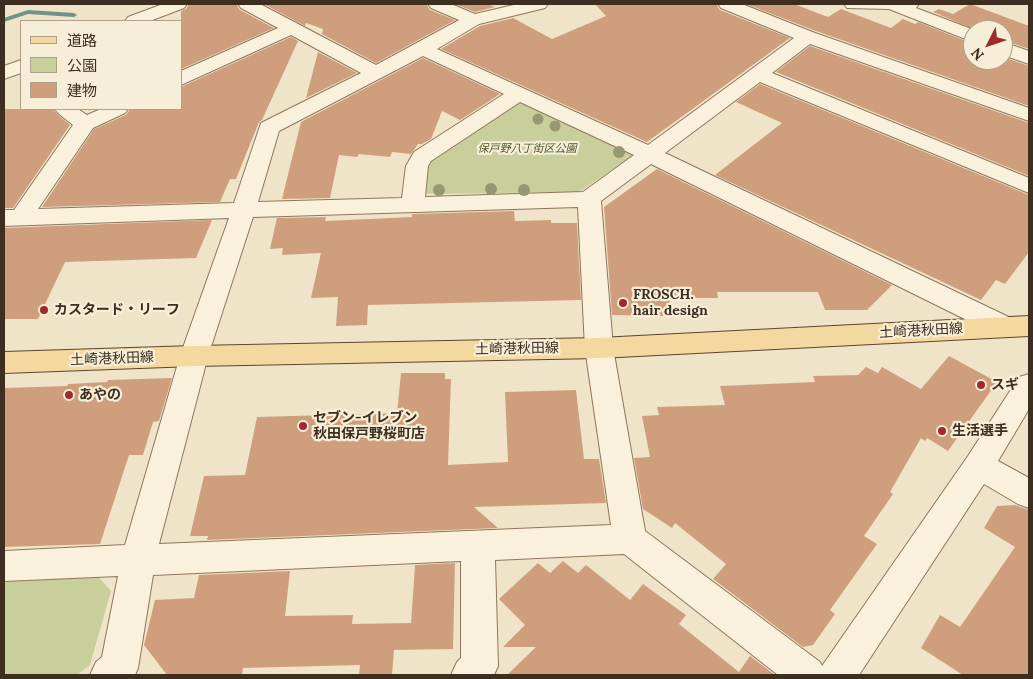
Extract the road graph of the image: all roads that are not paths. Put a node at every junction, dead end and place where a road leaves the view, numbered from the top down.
1 (178, 4) edge
2 (247, 4) edge
3 (437, 4) edge
4 (539, 4) edge
5 (727, 4) edge
6 (853, 4) edge
7 (916, 4) edge
8 (892, 5) edge
9 (137, 20) edge
10 (473, 20) junction
11 (292, 28) junction
12 (963, 32) edge
13 (808, 37) junction
14 (423, 49) junction
15 (1013, 52) edge
16 (1029, 58) edge
17 (376, 73) junction
18 (758, 74) junction
19 (182, 79) edge
20 (519, 93) junction
21 (66, 110) edge
22 (116, 110) edge
23 (1029, 116) edge
24 (85, 124) junction
25 (649, 154) junction
26 (1029, 186) edge
27 (589, 199) junction
28 (413, 205) junction
29 (244, 210) junction
30 (12, 218) edge
31 (1017, 326) edge
32 (599, 348) junction
33 (194, 356) junction
34 (4, 363) edge
35 (1029, 385) edge
36 (979, 465) junction
37 (1029, 494) edge
38 (630, 540) junction
39 (478, 546) junction
40 (138, 561) junction
41 (4, 566) edge
42 (120, 673) edge
43 (470, 675) edge
44 (807, 675) edge
45 (837, 675) edge

1 - 9 street
2 - 11 street
3 - 10 street
4 - 10 street
5 - 13 street
6 - 8 street
7 - 8 street
8 - 12 street
10 - 14 street
11 - 17 street
11 - 19 street
13 - 18 street
13 - 23 street
14 - 17 street
14 - 20 street
15 - 16 street
17 - 29 street
18 - 25 street
18 - 26 street
20 - 25 street
20 - 28 street
21 - 24 street
22 - 24 street
24 - 30 street
25 - 27 street
25 - 31 street
27 - 28 street
27 - 32 street
28 - 29 street
29 - 30 street
29 - 33 street
31 - 32 main road, 土崎港秋田線
32 - 33 main road, 土崎港秋田線
32 - 38 street
33 - 34 main road, 土崎港秋田線
33 - 40 street
35 - 36 street
36 - 37 street
36 - 45 street
38 - 39 street
38 - 44 street
39 - 40 street
39 - 43 street
40 - 41 street
40 - 42 street

